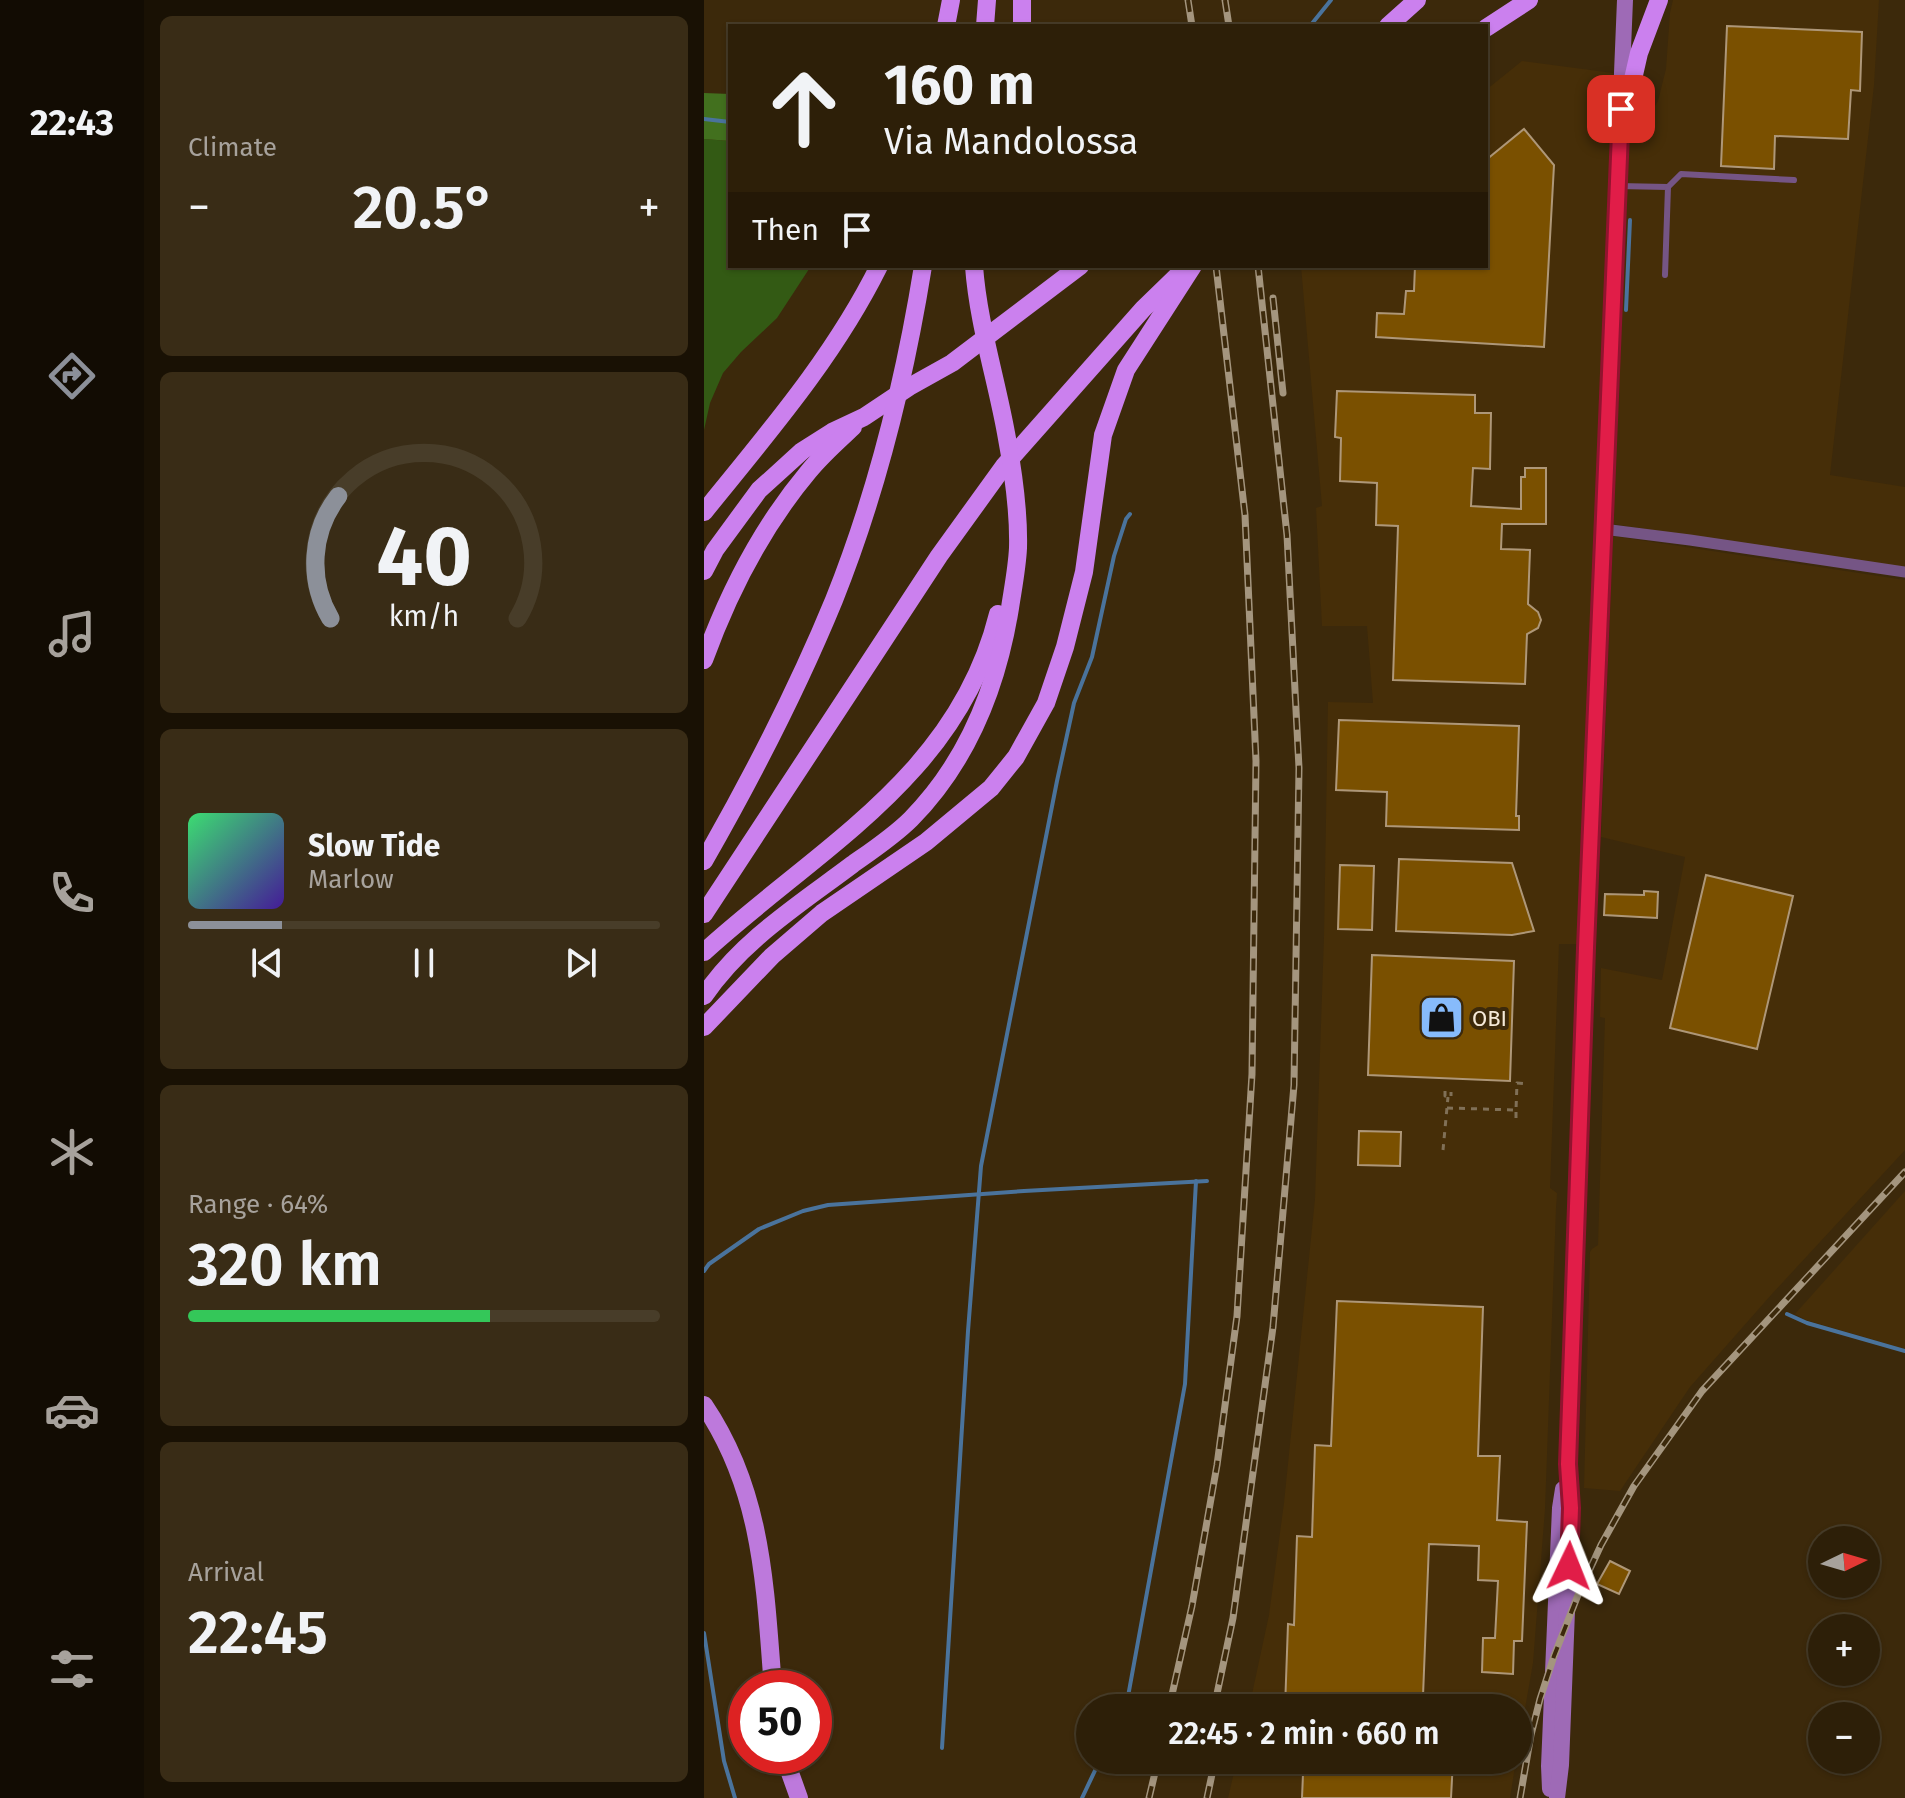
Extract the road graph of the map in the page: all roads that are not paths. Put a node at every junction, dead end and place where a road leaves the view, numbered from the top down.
1 (952, 0) edge
2 (987, 0) edge
3 (1022, 0) edge
4 (1407, 0) edge
5 (1417, 0) edge
6 (1529, 0) edge
7 (1625, 0) edge
8 (1659, 0) edge
9 (949, 24) edge
10 (985, 24) edge
11 (1022, 24) edge
12 (1387, 24) edge
13 (1387, 24) edge
14 (1488, 27) edge
15 (1620, 136) junction
16 (1794, 180) dead end
17 (1618, 186) junction
18 (1668, 187) junction
19 (878, 268) edge
20 (923, 268) edge
21 (974, 268) edge
22 (1077, 268) edge
23 (1188, 268) edge
24 (1189, 268) edge
25 (1665, 275) dead end
26 (864, 417) junction
27 (1015, 497) junction
28 (704, 512) edge
29 (1603, 529) junction
30 (704, 571) edge
31 (1905, 572) edge
32 (704, 660) edge
33 (704, 861) edge
34 (704, 914) edge
35 (704, 952) edge
36 (704, 996) edge
37 (704, 1027) edge
38 (704, 1405) edge
39 (1568, 1464) junction
40 (772, 1670) edge
41 (790, 1774) edge
42 (799, 1798) edge
43 (1551, 1798) edge
44 (1557, 1798) edge

1 - 9 highway
2 - 10 highway
3 - 11 highway
4 - 12 highway
5 - 13 highway
6 - 14 highway
7 - 15 main road
8 - 15 highway
15 - 17 main road
16 - 18 lane
17 - 18 lane
17 - 29 main road
18 - 25 lane
19 - 28 highway
20 - 33 highway
21 - 27 highway
22 - 26 highway
23 - 34 highway
24 - 37 highway
26 - 30 highway
26 - 32 highway
27 - 35 highway
27 - 36 highway
29 - 31 street
29 - 39 main road
38 - 40 main road
39 - 43 main road
39 - 44 main road
41 - 42 main road

